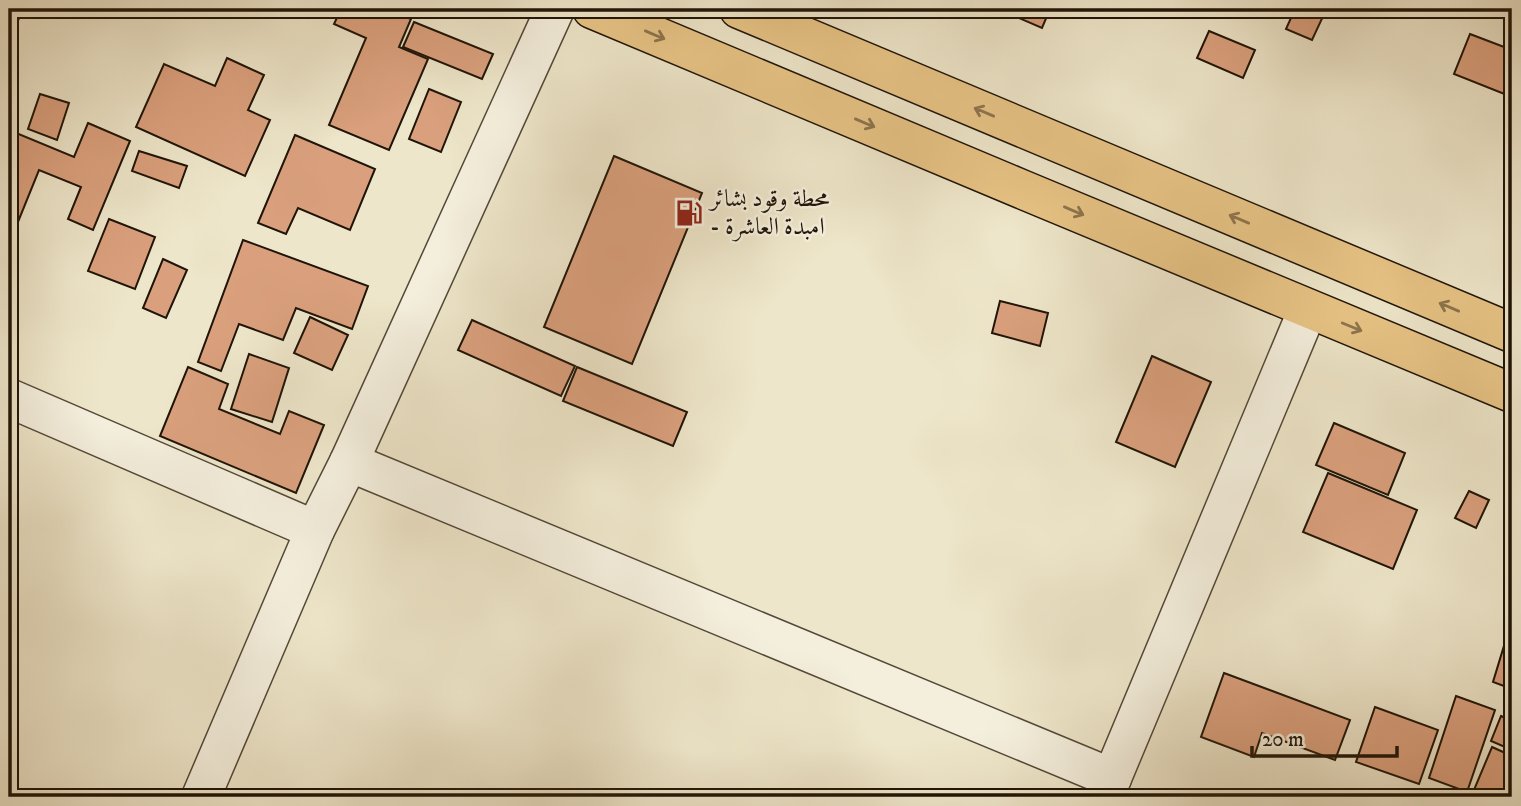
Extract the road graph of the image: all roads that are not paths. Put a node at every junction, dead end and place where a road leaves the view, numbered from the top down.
1 (555, 9) edge
2 (592, 9) edge
3 (739, 9) edge
4 (786, 18) edge
5 (1020, 128) junction
6 (1001, 179) junction
7 (1308, 309) junction
8 (1512, 333) edge
9 (1512, 393) edge
10 (9, 398) edge
11 (349, 462) junction
12 (315, 530) junction
13 (1108, 788) edge
14 (201, 797) edge

1 - 11 street
2 -> 6 main road
3 - 4 main road
5 -> 4 main road
5 - 6 main road
8 -> 5 main road
6 -> 7 main road
7 -> 9 main road
7 - 13 street
10 - 12 street
11 - 12 street
11 - 13 street
12 - 14 street

